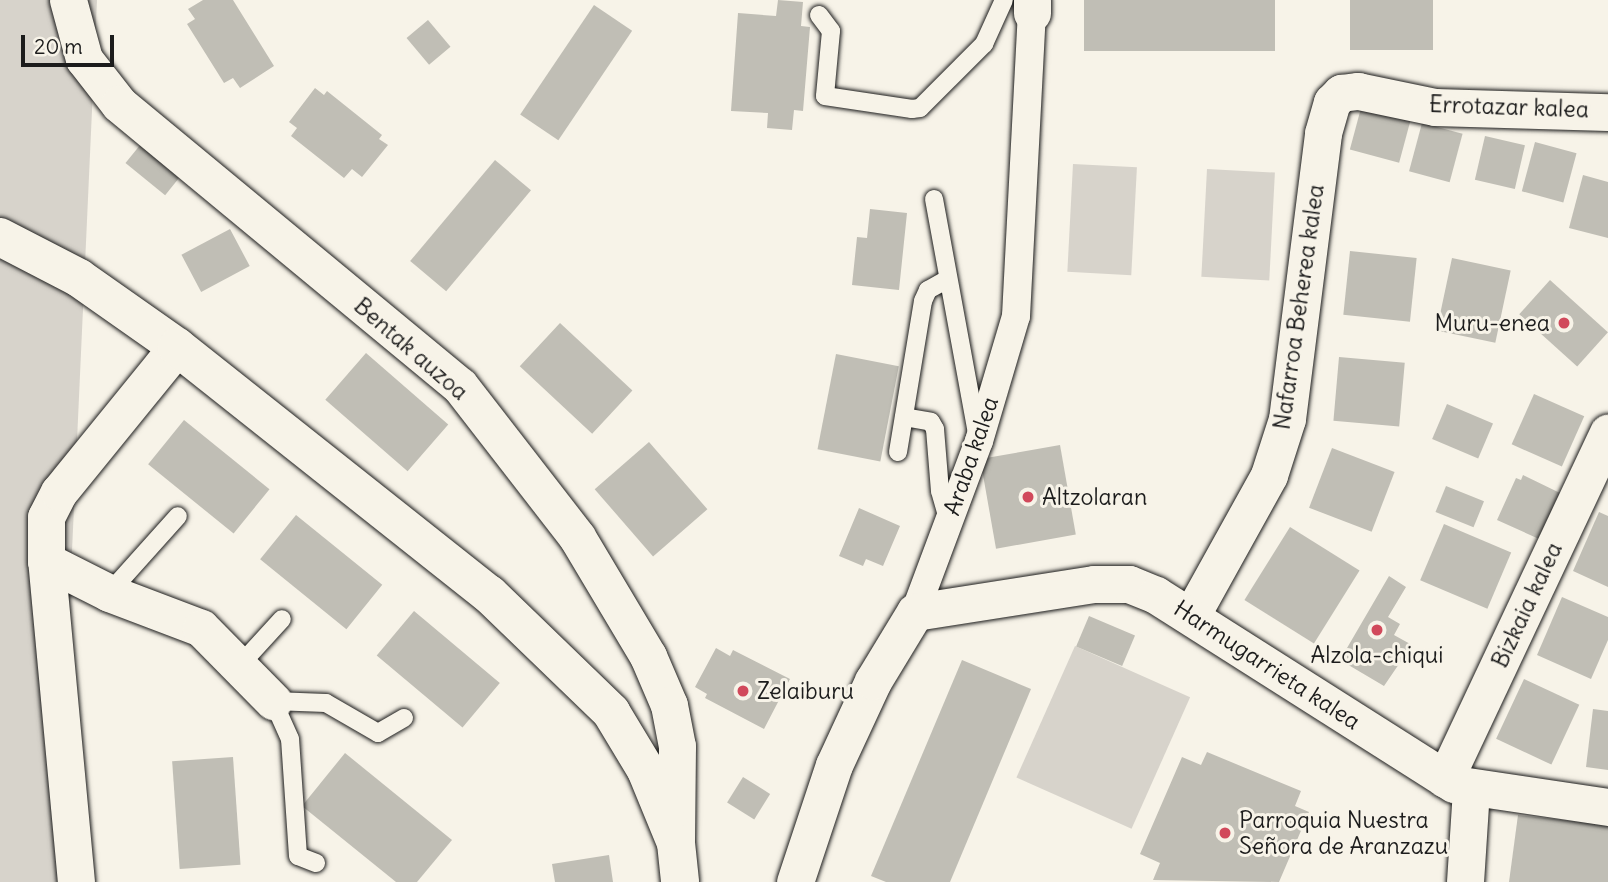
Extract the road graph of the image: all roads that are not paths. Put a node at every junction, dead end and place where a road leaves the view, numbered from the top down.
1 (68, 0) edge
2 (1023, 4) edge
3 (819, 15) dead end
4 (1332, 102) joint
5 (1608, 112) edge
6 (934, 199) dead end
7 (0, 237) edge
8 (948, 279) junction
9 (177, 347) junction
10 (904, 416) junction
11 (1608, 432) edge
12 (979, 441) junction
13 (898, 452) dead end
14 (178, 516) dead end
15 (949, 522) junction
16 (46, 561) junction
17 (109, 593) junction
18 (915, 612) junction
19 (1191, 616) junction
20 (282, 619) dead end
21 (240, 666) junction
22 (273, 701) junction
23 (404, 718) dead end
24 (1458, 784) junction
25 (1608, 807) edge
26 (676, 843) junction
27 (316, 863) dead end
28 (76, 882) edge
29 (680, 882) edge
30 (795, 882) edge
31 (1465, 882) edge

1 - 26 street, Bentak auzoa
2 - 3 lane
2 - 12 street, Araba kalea
4 - 5 street, Errotazar kalea
4 - 19 street, Nafarroa Beherea kalea
6 - 8 lane
7 - 9 street, Bentak auzoa
8 - 10 lane
8 - 12 lane
9 - 16 street
9 - 26 street, Bentak auzoa
10 - 13 lane
10 - 15 lane
11 - 24 street, Bizkaia kalea
12 - 15 street, Araba kalea
14 - 17 lane
15 - 18 street, Araba kalea
16 - 17 street
16 - 28 street
17 - 21 street
18 - 19 street, Harmugarrieta kalea
18 - 30 street, Araba kalea
19 - 24 street, Harmugarrieta kalea
20 - 21 lane
21 - 22 street
22 - 23 lane
22 - 27 lane
24 - 25 street, Harmugarrieta kalea
24 - 31 street, Bizkaia kalea
26 - 29 street, Bentak auzoa

